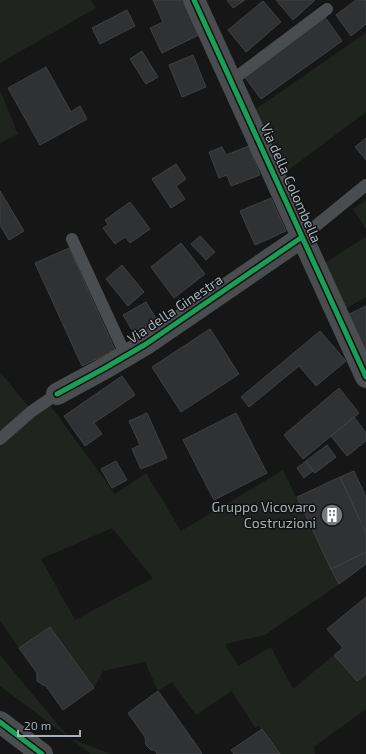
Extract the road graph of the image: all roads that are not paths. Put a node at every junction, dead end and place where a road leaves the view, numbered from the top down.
1 (194, 0) edge
2 (327, 9) dead end
3 (231, 81) junction
4 (366, 185) edge
5 (302, 237) junction
6 (72, 239) dead end
7 (126, 356) junction
8 (366, 377) edge
9 (57, 394) joint
10 (0, 439) edge
11 (0, 722) edge
12 (42, 754) edge

1 - 3 street, Via della Colombella
2 - 3 lane
3 - 5 street, Via della Colombella
4 - 5 lane
5 - 7 street, Via della Ginestra
5 - 8 street, Via della Colombella
6 - 7 lane
7 - 9 street, Via della Ginestra
9 - 10 lane, Via della Ginestra
11 - 12 street

